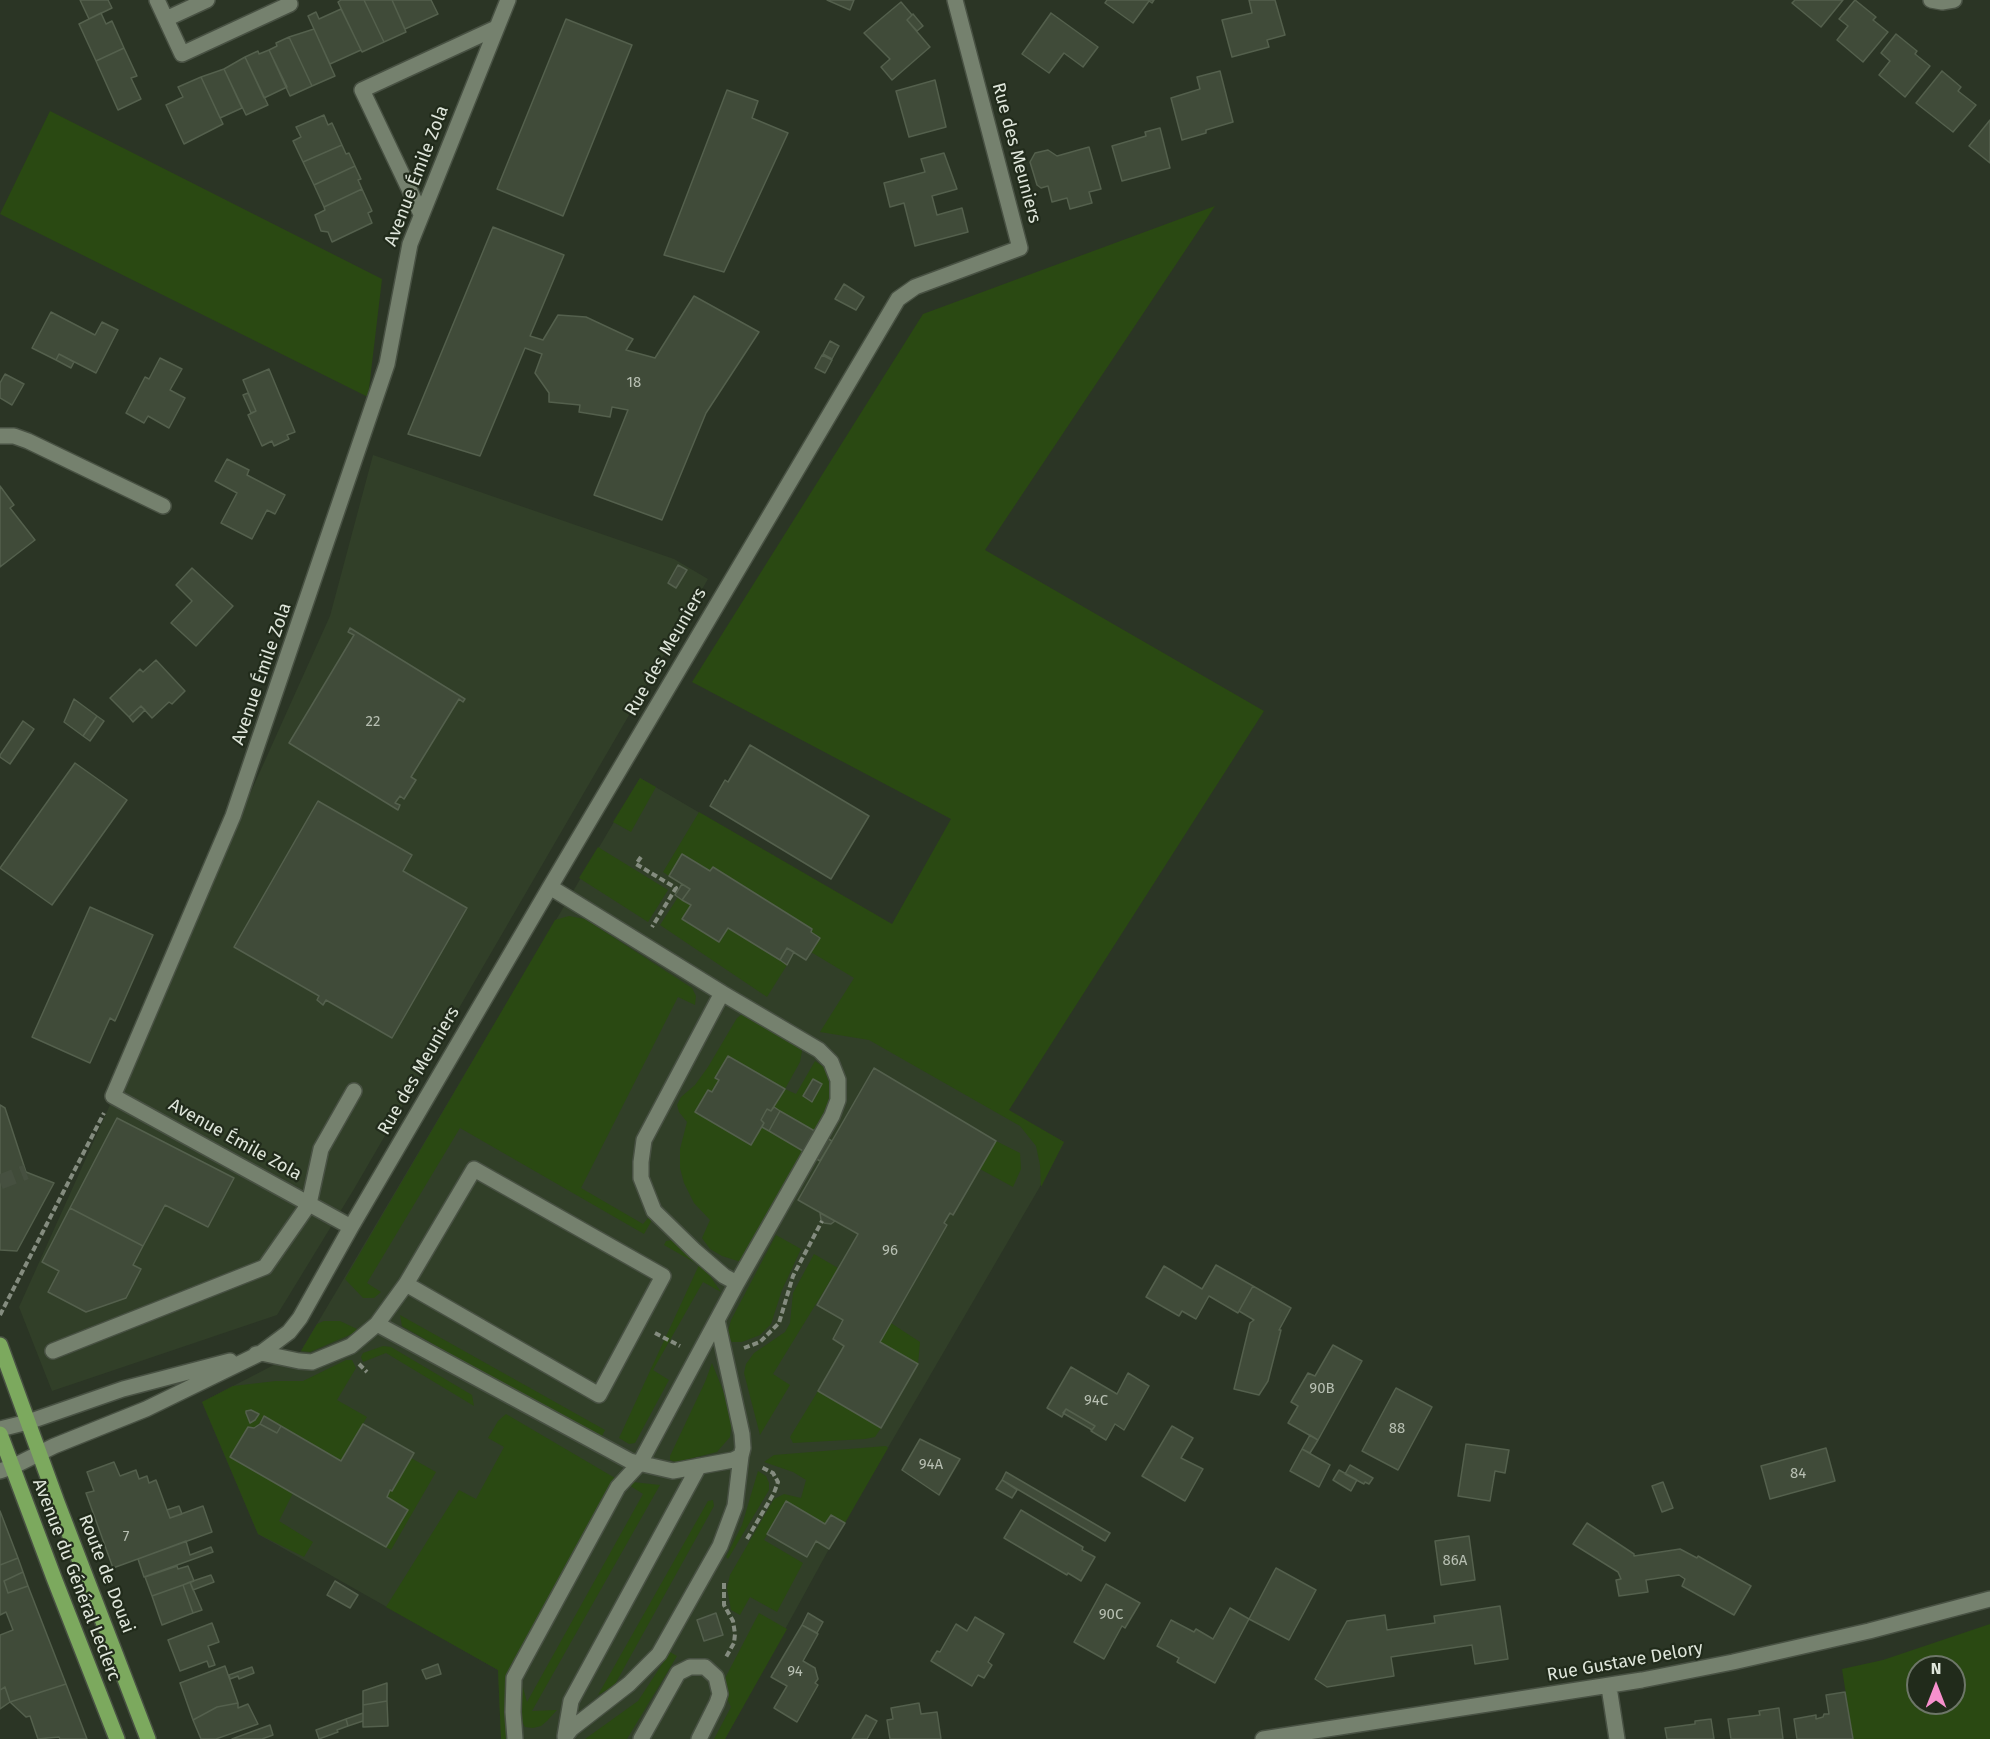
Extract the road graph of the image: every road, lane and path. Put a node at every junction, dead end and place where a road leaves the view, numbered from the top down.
1 (157, 0) edge
2 (207, 0) edge
3 (288, 0) edge
4 (508, 0) edge
5 (955, 0) edge
6 (1931, 0) edge
7 (1954, 0) edge
8 (165, 19) junction
9 (496, 28) junction
10 (421, 214) junction
11 (0, 436) edge
12 (163, 506) dead end
13 (641, 857) dead end
14 (550, 887) junction
15 (643, 943) junction
16 (722, 993) junction
17 (354, 1091) dead end
18 (113, 1096) junction
19 (309, 1204) junction
20 (822, 1221) dead end
21 (351, 1227) junction
22 (737, 1283) junction
23 (406, 1284) junction
24 (0, 1315) edge
25 (717, 1320) junction
26 (377, 1324) junction
27 (0, 1345) edge
28 (53, 1350) dead end
29 (723, 1350) junction
30 (261, 1353) junction
31 (28, 1422) junction
32 (0, 1429) edge
33 (0, 1434) edge
34 (39, 1453) junction
35 (741, 1456) junction
36 (640, 1463) junction
37 (699, 1466) junction
38 (6, 1469) edge
39 (747, 1540) dead end
40 (725, 1578) dead end
41 (1990, 1599) edge
42 (716, 1677) junction
43 (1609, 1687) junction
44 (564, 1738) edge
45 (117, 1739) edge
46 (148, 1739) edge
47 (515, 1739) edge
48 (641, 1739) edge
49 (699, 1739) edge
50 (1263, 1739) edge
51 (1617, 1739) edge

1 - 8 street
2 - 8 street
3 - 8 street
4 - 9 street, Avenue Émile Zola
5 - 14 street, Rue des Meuniers
6 - 7 street
9 - 10 street, Avenue Émile Zola
9 - 10 street
10 - 18 street, Avenue Émile Zola
11 - 12 street
13 - 15 path
14 - 15 street
14 - 21 street, Rue des Meuniers
15 - 16 street
16 - 22 street
16 - 22 street
17 - 19 street
18 - 19 street, Avenue Émile Zola
18 - 24 path
19 - 21 street, Avenue Émile Zola
19 - 28 street
20 - 29 path
21 - 30 street, Rue des Meuniers
22 - 25 street
23 - 23 street
23 - 26 street
25 - 29 street
25 - 36 street
26 - 30 street
26 - 36 street
27 - 31 main road
29 - 35 street
30 - 31 street, Rue des Meuniers
30 - 34 street, Rue des Meuniers
31 - 32 street, Rue des Meuniers
31 - 34 main road, Route de Douai
33 - 38 main road, Avenue du Général Leclerc
34 - 38 street, Rue des Meuniers
34 - 46 main road, Route de Douai
35 - 37 street
35 - 39 path
35 - 44 street
36 - 37 street
36 - 47 street
37 - 44 street
38 - 45 main road, Avenue du Général Leclerc
40 - 42 path
41 - 43 street, Rue Gustave Delory
42 - 48 street
42 - 49 street
43 - 50 street, Rue Gustave Delory
43 - 51 street

